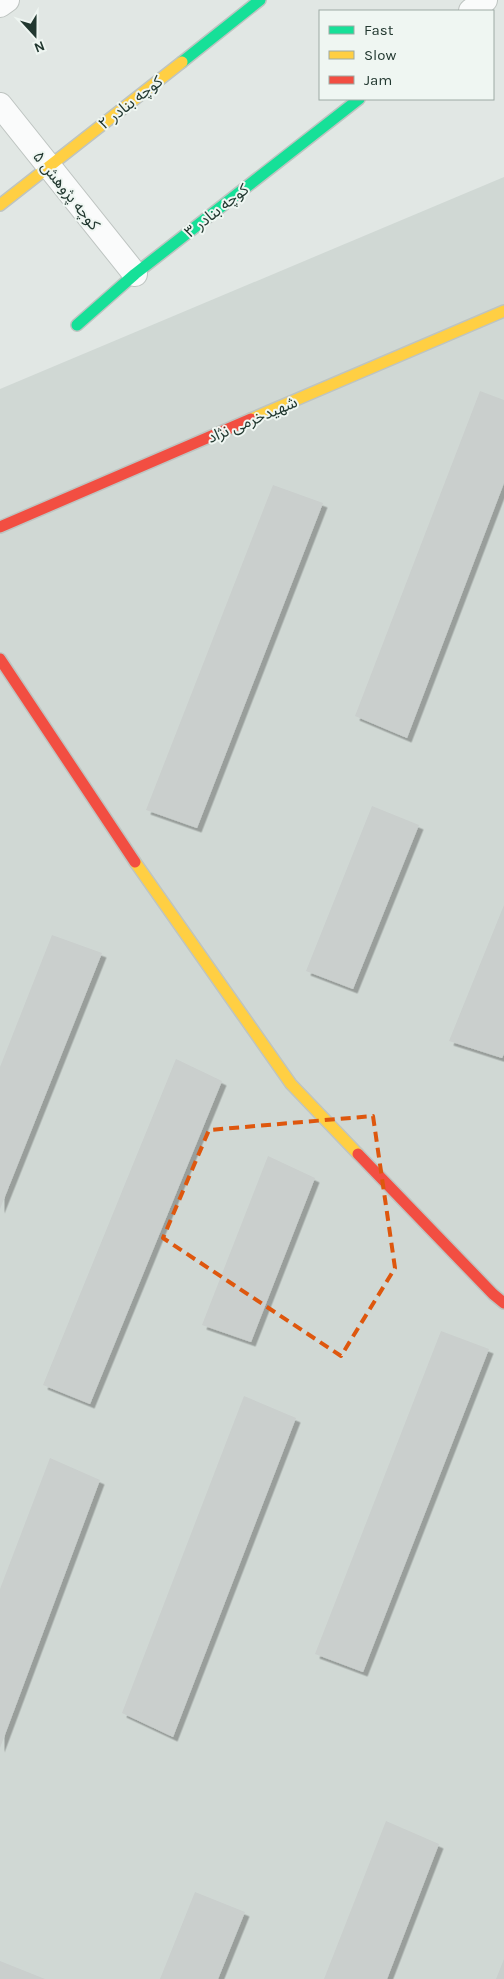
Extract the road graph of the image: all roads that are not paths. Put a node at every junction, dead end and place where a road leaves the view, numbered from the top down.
1 (7, 0) edge
2 (260, 0) edge
3 (485, 0) edge
4 (0, 5) edge
5 (472, 10) edge
6 (358, 100) edge
7 (0, 105) edge
8 (48, 167) junction
9 (0, 205) edge
10 (135, 274) junction
11 (504, 311) edge
12 (76, 325) dead end
13 (0, 527) edge
14 (0, 659) edge
15 (504, 1303) edge

1 - 4 street
2 - 8 street, کوچه بنادر ۲
3 - 5 street
6 - 10 street, کوچه بنادر ۳
7 - 8 street, کوچه پژوهش ۵
8 - 9 street, کوچه بنادر ۲
8 - 10 street, کوچه پژوهش ۵
10 - 12 street, کوچه بنادر ۳
11 - 13 street, شهیدخرمی نژاد
14 - 15 street

